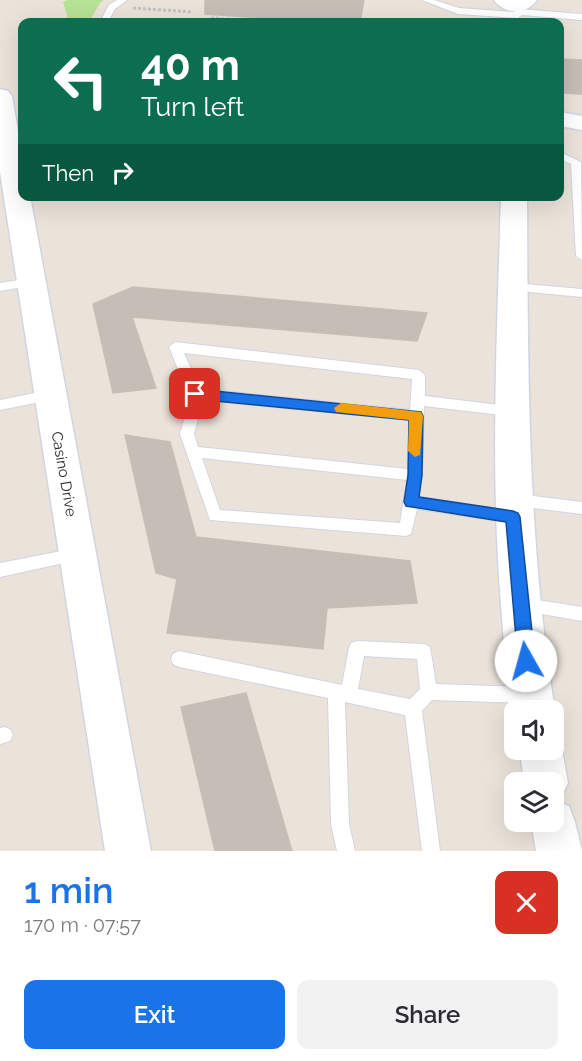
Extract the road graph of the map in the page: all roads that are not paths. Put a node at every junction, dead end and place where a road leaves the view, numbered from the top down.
1 (123, 0) edge
2 (426, 0) edge
3 (517, 9) edge
4 (582, 9) edge
5 (582, 17) edge
6 (106, 18) edge
7 (0, 96) edge
8 (564, 120) edge
9 (582, 123) edge
10 (5, 156) edge
11 (564, 157) edge
12 (514, 201) edge
13 (582, 256) edge
14 (16, 285) edge
15 (513, 287) junction
16 (582, 293) edge
17 (195, 394) junction
18 (50, 395) junction
19 (418, 400) junction
20 (0, 405) edge
21 (512, 411) junction
22 (416, 416) junction
23 (193, 452) junction
24 (415, 475) junction
25 (411, 502) junction
26 (512, 508) junction
27 (582, 508) edge
28 (77, 554) junction
29 (0, 570) edge
30 (519, 604) junction
31 (582, 614) edge
32 (178, 660) dead end
33 (429, 692) junction
34 (343, 694) junction
35 (504, 700) edge
36 (532, 700) edge
37 (413, 708) junction
38 (555, 832) edge
39 (128, 851) edge
40 (346, 851) edge
41 (431, 851) edge
42 (559, 851) edge

1 - 6 lane
2 - 3 lane
3 - 4 lane
3 - 5 lane
7 - 10 street, Casino Drive
8 - 9 street
10 - 14 street, Casino Drive
11 - 13 lane
12 - 15 street
14 - 18 street, Casino Drive
15 - 16 lane
15 - 21 street
17 - 19 lane
17 - 22 lane
17 - 23 lane
18 - 20 lane
18 - 28 street, Casino Drive
19 - 21 lane
19 - 22 lane
21 - 26 street
22 - 24 lane
23 - 24 lane
23 - 25 lane
24 - 25 lane
25 - 26 lane
26 - 27 lane
26 - 30 street
28 - 29 lane
28 - 39 street, Casino Drive
30 - 31 lane
30 - 36 street
32 - 34 lane
33 - 34 lane
33 - 35 lane
33 - 37 lane
34 - 37 lane
34 - 40 lane
37 - 41 lane
38 - 42 street

